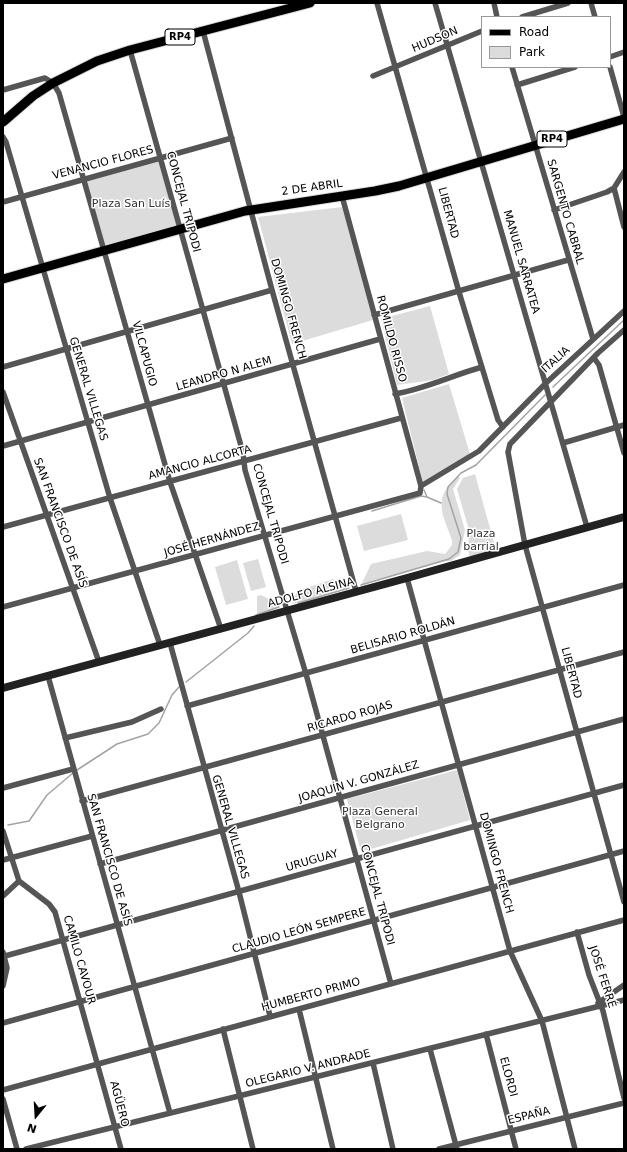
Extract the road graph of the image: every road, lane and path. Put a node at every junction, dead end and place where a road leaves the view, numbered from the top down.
1 (310, 3) edge
2 (377, 3) edge
3 (435, 3) edge
4 (494, 3) edge
5 (568, 3) edge
6 (591, 3) edge
7 (498, 16) edge
8 (525, 16) edge
9 (595, 16) edge
10 (203, 31) junction
11 (481, 31) edge
12 (447, 45) junction
13 (130, 50) junction
14 (624, 52) edge
15 (611, 57) edge
16 (395, 67) junction
17 (512, 68) edge
18 (572, 68) edge
19 (610, 68) edge
20 (372, 76) dead end
21 (53, 83) junction
22 (517, 85) junction
23 (3, 90) edge
24 (624, 118) edge
25 (3, 122) edge
26 (3, 137) edge
27 (232, 138) junction
28 (534, 145) junction
29 (160, 158) junction
30 (481, 161) junction
31 (624, 172) edge
32 (427, 177) junction
33 (83, 179) junction
34 (614, 188) junction
35 (22, 196) junction
36 (342, 196) junction
37 (3, 202) edge
38 (250, 210) junction
39 (554, 210) junction
40 (624, 228) edge
41 (180, 230) junction
42 (103, 251) junction
43 (568, 260) junction
44 (42, 268) junction
45 (514, 275) junction
46 (3, 280) edge
47 (272, 290) junction
48 (459, 292) junction
49 (203, 310) junction
50 (624, 311) edge
51 (374, 315) junction
52 (624, 330) edge
53 (127, 332) junction
54 (380, 339) junction
55 (593, 339) junction
56 (64, 348) junction
57 (594, 358) junction
58 (293, 364) junction
59 (3, 367) edge
60 (482, 367) junction
61 (223, 384) junction
62 (546, 384) junction
63 (3, 392) edge
64 (395, 394) junction
65 (551, 402) junction
66 (148, 406) junction
67 (401, 418) junction
68 (87, 423) junction
69 (624, 425) edge
70 (503, 427) junction
71 (617, 427) junction
72 (20, 441) junction
73 (316, 443) junction
74 (563, 443) junction
75 (3, 446) edge
76 (624, 453) edge
77 (244, 461) junction
78 (170, 482) junction
79 (421, 486) junction
80 (110, 498) junction
81 (46, 515) junction
82 (337, 516) junction
83 (624, 517) edge
84 (3, 527) edge
85 (587, 527) junction
86 (265, 535) junction
87 (525, 545) junction
88 (195, 555) junction
89 (135, 571) junction
90 (407, 578) junction
91 (624, 586) edge
92 (73, 588) junction
93 (356, 591) junction
94 (3, 607) edge
95 (543, 607) junction
96 (288, 610) junction
97 (221, 629) junction
98 (424, 641) junction
99 (170, 643) junction
100 (160, 645) junction
101 (624, 652) edge
102 (99, 662) junction
103 (560, 669) junction
104 (306, 674) junction
105 (48, 676) junction
106 (3, 688) edge
107 (441, 702) junction
108 (187, 706) junction
109 (161, 710) dead end
110 (624, 719) edge
111 (577, 733) junction
112 (323, 735) junction
113 (65, 738) junction
114 (459, 764) junction
115 (203, 768) junction
116 (74, 772) junction
117 (624, 785) edge
118 (3, 788) edge
119 (595, 793) junction
120 (339, 797) junction
121 (82, 801) junction
122 (476, 826) junction
123 (3, 831) edge
124 (222, 831) junction
125 (92, 836) junction
126 (624, 851) edge
127 (611, 855) junction
128 (11, 858) junction
129 (357, 858) junction
130 (3, 860) edge
131 (100, 864) junction
132 (19, 881) junction
133 (493, 888) junction
134 (238, 892) junction
135 (3, 896) edge
136 (624, 902) edge
137 (374, 920) junction
138 (624, 920) edge
139 (117, 926) junction
140 (577, 932) junction
141 (63, 939) junction
142 (510, 951) junction
143 (4, 954) edge
144 (254, 954) junction
145 (391, 984) junction
146 (624, 985) edge
147 (3, 986) edge
148 (134, 987) junction
149 (624, 1000) edge
150 (81, 1002) junction
151 (600, 1003) junction
152 (298, 1009) junction
153 (270, 1016) junction
154 (542, 1020) junction
155 (3, 1023) edge
156 (223, 1029) junction
157 (486, 1034) junction
158 (152, 1049) junction
159 (430, 1049) junction
160 (373, 1063) junction
161 (98, 1064) junction
162 (315, 1077) junction
163 (3, 1090) edge
164 (240, 1095) junction
165 (624, 1098) edge
166 (3, 1099) edge
167 (624, 1103) edge
168 (170, 1114) junction
169 (567, 1117) junction
170 (115, 1126) junction
171 (512, 1131) junction
172 (55, 1142) junction
173 (457, 1147) edge
174 (17, 1149) edge
175 (26, 1149) edge
176 (57, 1149) edge
177 (121, 1149) edge
178 (253, 1149) edge
179 (333, 1149) edge
180 (394, 1149) edge
181 (439, 1149) edge
182 (516, 1149) edge
183 (575, 1149) edge

1 - 10 main road, RP4
2 - 16 street, LIBERTAD
3 - 12 street, MANUEL SARRATEA
4 - 7 street
5 - 8 street
6 - 9 street
10 - 13 main road, RP4
10 - 27 street, DOMINGO FRENCH
11 - 12 street, HUDSON
12 - 16 street, HUDSON
12 - 30 street, MANUEL SARRATEA
13 - 21 main road, RP4
13 - 29 street, CONCEJAL TRIPODI
14 - 15 street
16 - 20 street, HUDSON
16 - 32 street, LIBERTAD
17 - 22 street, SARGENTO CABRAL
18 - 22 street
19 - 24 street
21 - 23 street
21 - 25 main road, RP4
21 - 33 street, VILCAPUGIO
22 - 28 street, SARGENTO CABRAL
24 - 28 main road, 2 DE ABRIL / RP4
26 - 35 street, GENERAL VILLEGAS
27 - 29 street, VENANCIO FLORES
27 - 38 street, DOMINGO FRENCH
28 - 30 main road, 2 DE ABRIL / RP4
28 - 39 street, SARGENTO CABRAL
29 - 33 street, VENANCIO FLORES
29 - 41 street, CONCEJAL TRIPODI
30 - 32 main road, 2 DE ABRIL / RP4
30 - 45 street, MANUEL SARRATEA
31 - 34 street
32 - 36 main road, 2 DE ABRIL / RP4
32 - 48 street, LIBERTAD
33 - 35 street, VENANCIO FLORES
33 - 42 street, VILCAPUGIO
34 - 39 street
34 - 40 street
35 - 37 street, VENANCIO FLORES
35 - 44 street, GENERAL VILLEGAS
36 - 38 main road, 2 DE ABRIL / RP4
36 - 51 street, ROMILDO RISSO
38 - 41 main road, 2 DE ABRIL / RP4
38 - 47 street, DOMINGO FRENCH
39 - 43 street, SARGENTO CABRAL
41 - 42 main road, 2 DE ABRIL / RP4
41 - 49 street, CONCEJAL TRIPODI
42 - 44 main road, 2 DE ABRIL / RP4
42 - 53 street, VILCAPUGIO
43 - 45 street
43 - 55 street, SARGENTO CABRAL
44 - 46 main road, 2 DE ABRIL / RP4
44 - 56 street, GENERAL VILLEGAS
45 - 48 street
45 - 62 street, MANUEL SARRATEA
47 - 49 street
47 - 58 street, DOMINGO FRENCH
48 - 51 street
48 - 60 street, LIBERTAD
49 - 53 street
49 - 61 street, CONCEJAL TRIPODI
50 - 55 street, ITALIA
51 - 54 street, ROMILDO RISSO
52 - 57 street
53 - 56 street
53 - 66 street, VILCAPUGIO
54 - 58 street, LEANDRO N ALEM
54 - 64 street, ROMILDO RISSO
55 - 62 street, ITALIA
56 - 59 street
56 - 68 street, GENERAL VILLEGAS
57 - 65 street
57 - 71 street
58 - 61 street, LEANDRO N ALEM
58 - 73 street, DOMINGO FRENCH
60 - 64 street
60 - 70 street, LIBERTAD
61 - 66 street, LEANDRO N ALEM
61 - 77 street, CONCEJAL TRIPODI
62 - 65 street, MANUEL SARRATEA
62 - 70 street, ITALIA
63 - 72 street, SAN FRANCISCO DE ASÍS
64 - 67 street, ROMILDO RISSO
65 - 74 street, MANUEL SARRATEA
65 - 87 street, LIBERTAD
66 - 68 street, LEANDRO N ALEM
66 - 78 street, VILCAPUGIO
67 - 73 street, AMANCIO ALCORTA
67 - 79 street, ROMILDO RISSO
68 - 72 street, LEANDRO N ALEM
68 - 80 street, GENERAL VILLEGAS
69 - 71 street
70 - 79 street, ITALIA
71 - 74 street
71 - 76 street
72 - 75 street, LEANDRO N ALEM
72 - 81 street, SAN FRANCISCO DE ASÍS
73 - 77 street, AMANCIO ALCORTA
73 - 82 street, DOMINGO FRENCH
74 - 85 street, MANUEL SARRATEA
77 - 78 street, AMANCIO ALCORTA
77 - 86 street, CONCEJAL TRIPODI
78 - 80 street, AMANCIO ALCORTA
78 - 88 street, VILCAPUGIO
79 - 82 street, JOSÉ HERNÁNDEZ
80 - 81 street, AMANCIO ALCORTA
80 - 89 street, GENERAL VILLEGAS
81 - 84 street, AMANCIO ALCORTA
81 - 92 street, SAN FRANCISCO DE ASÍS
82 - 86 street, JOSÉ HERNÁNDEZ
82 - 93 street, DOMINGO FRENCH
83 - 85 street, ADOLFO ALSINA
85 - 87 street, ADOLFO ALSINA
86 - 88 street, JOSÉ HERNÁNDEZ
86 - 96 street, CONCEJAL TRIPODI
87 - 90 street, ADOLFO ALSINA
87 - 95 street, LIBERTAD
88 - 89 street, JOSÉ HERNÁNDEZ
88 - 97 street, VILCAPUGIO
89 - 92 street, JOSÉ HERNÁNDEZ
89 - 100 street, GENERAL VILLEGAS
90 - 93 street, ADOLFO ALSINA
90 - 98 street, DOMINGO FRENCH
91 - 95 street, BELISARIO ROLDÁN
92 - 94 street, JOSÉ HERNÁNDEZ
92 - 102 street, SAN FRANCISCO DE ASÍS
93 - 96 street, ADOLFO ALSINA
95 - 98 street, BELISARIO ROLDÁN
95 - 103 street, LIBERTAD
96 - 97 street, ADOLFO ALSINA
96 - 104 street, CONCEJAL TRIPODI
97 - 99 street, ADOLFO ALSINA
98 - 104 street, BELISARIO ROLDÁN
98 - 107 street, DOMINGO FRENCH
99 - 100 street, ADOLFO ALSINA
99 - 108 street, GENERAL VILLEGAS
100 - 102 street, ADOLFO ALSINA
101 - 103 street, RICARDO ROJAS
102 - 105 street, ADOLFO ALSINA
103 - 107 street, RICARDO ROJAS
103 - 111 street, LIBERTAD
104 - 108 street, BELISARIO ROLDÁN
104 - 112 street, CONCEJAL TRIPODI
105 - 106 street, ADOLFO ALSINA
105 - 113 street, SAN FRANCISCO DE ASÍS
107 - 112 street, RICARDO ROJAS
107 - 114 street, DOMINGO FRENCH
108 - 115 street, GENERAL VILLEGAS
109 - 113 street
110 - 111 street, JOAQUÍN V. GONZÁLEZ
111 - 114 street, JOAQUÍN V. GONZÁLEZ
111 - 119 street, LIBERTAD
112 - 115 street, RICARDO ROJAS
112 - 120 street, CONCEJAL TRIPODI
113 - 116 street, SAN FRANCISCO DE ASÍS
114 - 120 street, JOAQUÍN V. GONZÁLEZ
114 - 122 street, DOMINGO FRENCH
115 - 121 street, RICARDO ROJAS
115 - 124 street, GENERAL VILLEGAS
116 - 118 street
116 - 121 street, SAN FRANCISCO DE ASÍS
117 - 119 street, URUGUAY
119 - 122 street, URUGUAY
119 - 127 street, LIBERTAD
120 - 124 street, JOAQUÍN V. GONZÁLEZ
120 - 129 street, CONCEJAL TRIPODI
121 - 125 street, SAN FRANCISCO DE ASÍS
122 - 129 street, URUGUAY
122 - 133 street, DOMINGO FRENCH
123 - 128 street
124 - 131 street, JOAQUÍN V. GONZÁLEZ
124 - 134 street, GENERAL VILLEGAS
125 - 128 street
125 - 131 street, SAN FRANCISCO DE ASÍS
126 - 127 street, CLAUDIO LEÓN SEMPERE
127 - 133 street, CLAUDIO LEÓN SEMPERE
127 - 136 street, LIBERTAD
128 - 130 street
128 - 132 street
129 - 134 street, URUGUAY
129 - 137 street, CONCEJAL TRIPODI
131 - 139 street, SAN FRANCISCO DE ASÍS
132 - 135 street
132 - 141 street, CAMILO CAVOUR
133 - 137 street, CLAUDIO LEÓN SEMPERE
133 - 142 street, DOMINGO FRENCH
134 - 139 street, URUGUAY
134 - 144 street, GENERAL VILLEGAS
137 - 144 street, CLAUDIO LEÓN SEMPERE
137 - 145 street, CONCEJAL TRIPODI
138 - 140 street, HUMBERTO PRIMO
139 - 141 street, URUGUAY
139 - 148 street, SAN FRANCISCO DE ASÍS
140 - 142 street, HUMBERTO PRIMO
140 - 151 street, JOSÉ FERRÉ
141 - 143 street, URUGUAY
141 - 150 street, CAMILO CAVOUR
142 - 145 street, HUMBERTO PRIMO
142 - 154 street, DOMINGO FRENCH
143 - 147 street
144 - 148 street, CLAUDIO LEÓN SEMPERE
144 - 153 street, GENERAL VILLEGAS
145 - 152 street, HUMBERTO PRIMO
146 - 151 street, OLEGARIO V. ANDRADE
148 - 150 street, CLAUDIO LEÓN SEMPERE
148 - 158 street, SAN FRANCISCO DE ASÍS
149 - 151 street, OLEGARIO V. ANDRADE
150 - 155 street, CLAUDIO LEÓN SEMPERE
150 - 161 street, CAMILO CAVOUR
151 - 154 street, OLEGARIO V. ANDRADE
151 - 165 street, JOSÉ FERRÉ
152 - 153 street, HUMBERTO PRIMO
152 - 162 street
153 - 156 street, HUMBERTO PRIMO
154 - 157 street, OLEGARIO V. ANDRADE
154 - 169 street, DOMINGO FRENCH
156 - 158 street, HUMBERTO PRIMO
156 - 164 street
157 - 159 street, OLEGARIO V. ANDRADE
157 - 171 street, ELORDI
158 - 161 street, HUMBERTO PRIMO
158 - 168 street, SAN FRANCISCO DE ASÍS
159 - 160 street, OLEGARIO V. ANDRADE
159 - 173 street
160 - 162 street, OLEGARIO V. ANDRADE
160 - 180 street
161 - 163 street, HUMBERTO PRIMO
161 - 170 street, AGÜERO
162 - 164 street, OLEGARIO V. ANDRADE
162 - 179 street
164 - 168 street, OLEGARIO V. ANDRADE
164 - 178 street
166 - 174 street
167 - 169 street, ESPAÑA
168 - 170 street, OLEGARIO V. ANDRADE
169 - 171 street, ESPAÑA
169 - 183 street, DOMINGO FRENCH
170 - 172 street, OLEGARIO V. ANDRADE
170 - 177 street, AGÜERO
171 - 173 street, ESPAÑA
171 - 182 street, ELORDI
172 - 175 street, OLEGARIO V. ANDRADE
172 - 176 street
173 - 181 street, ESPAÑA

